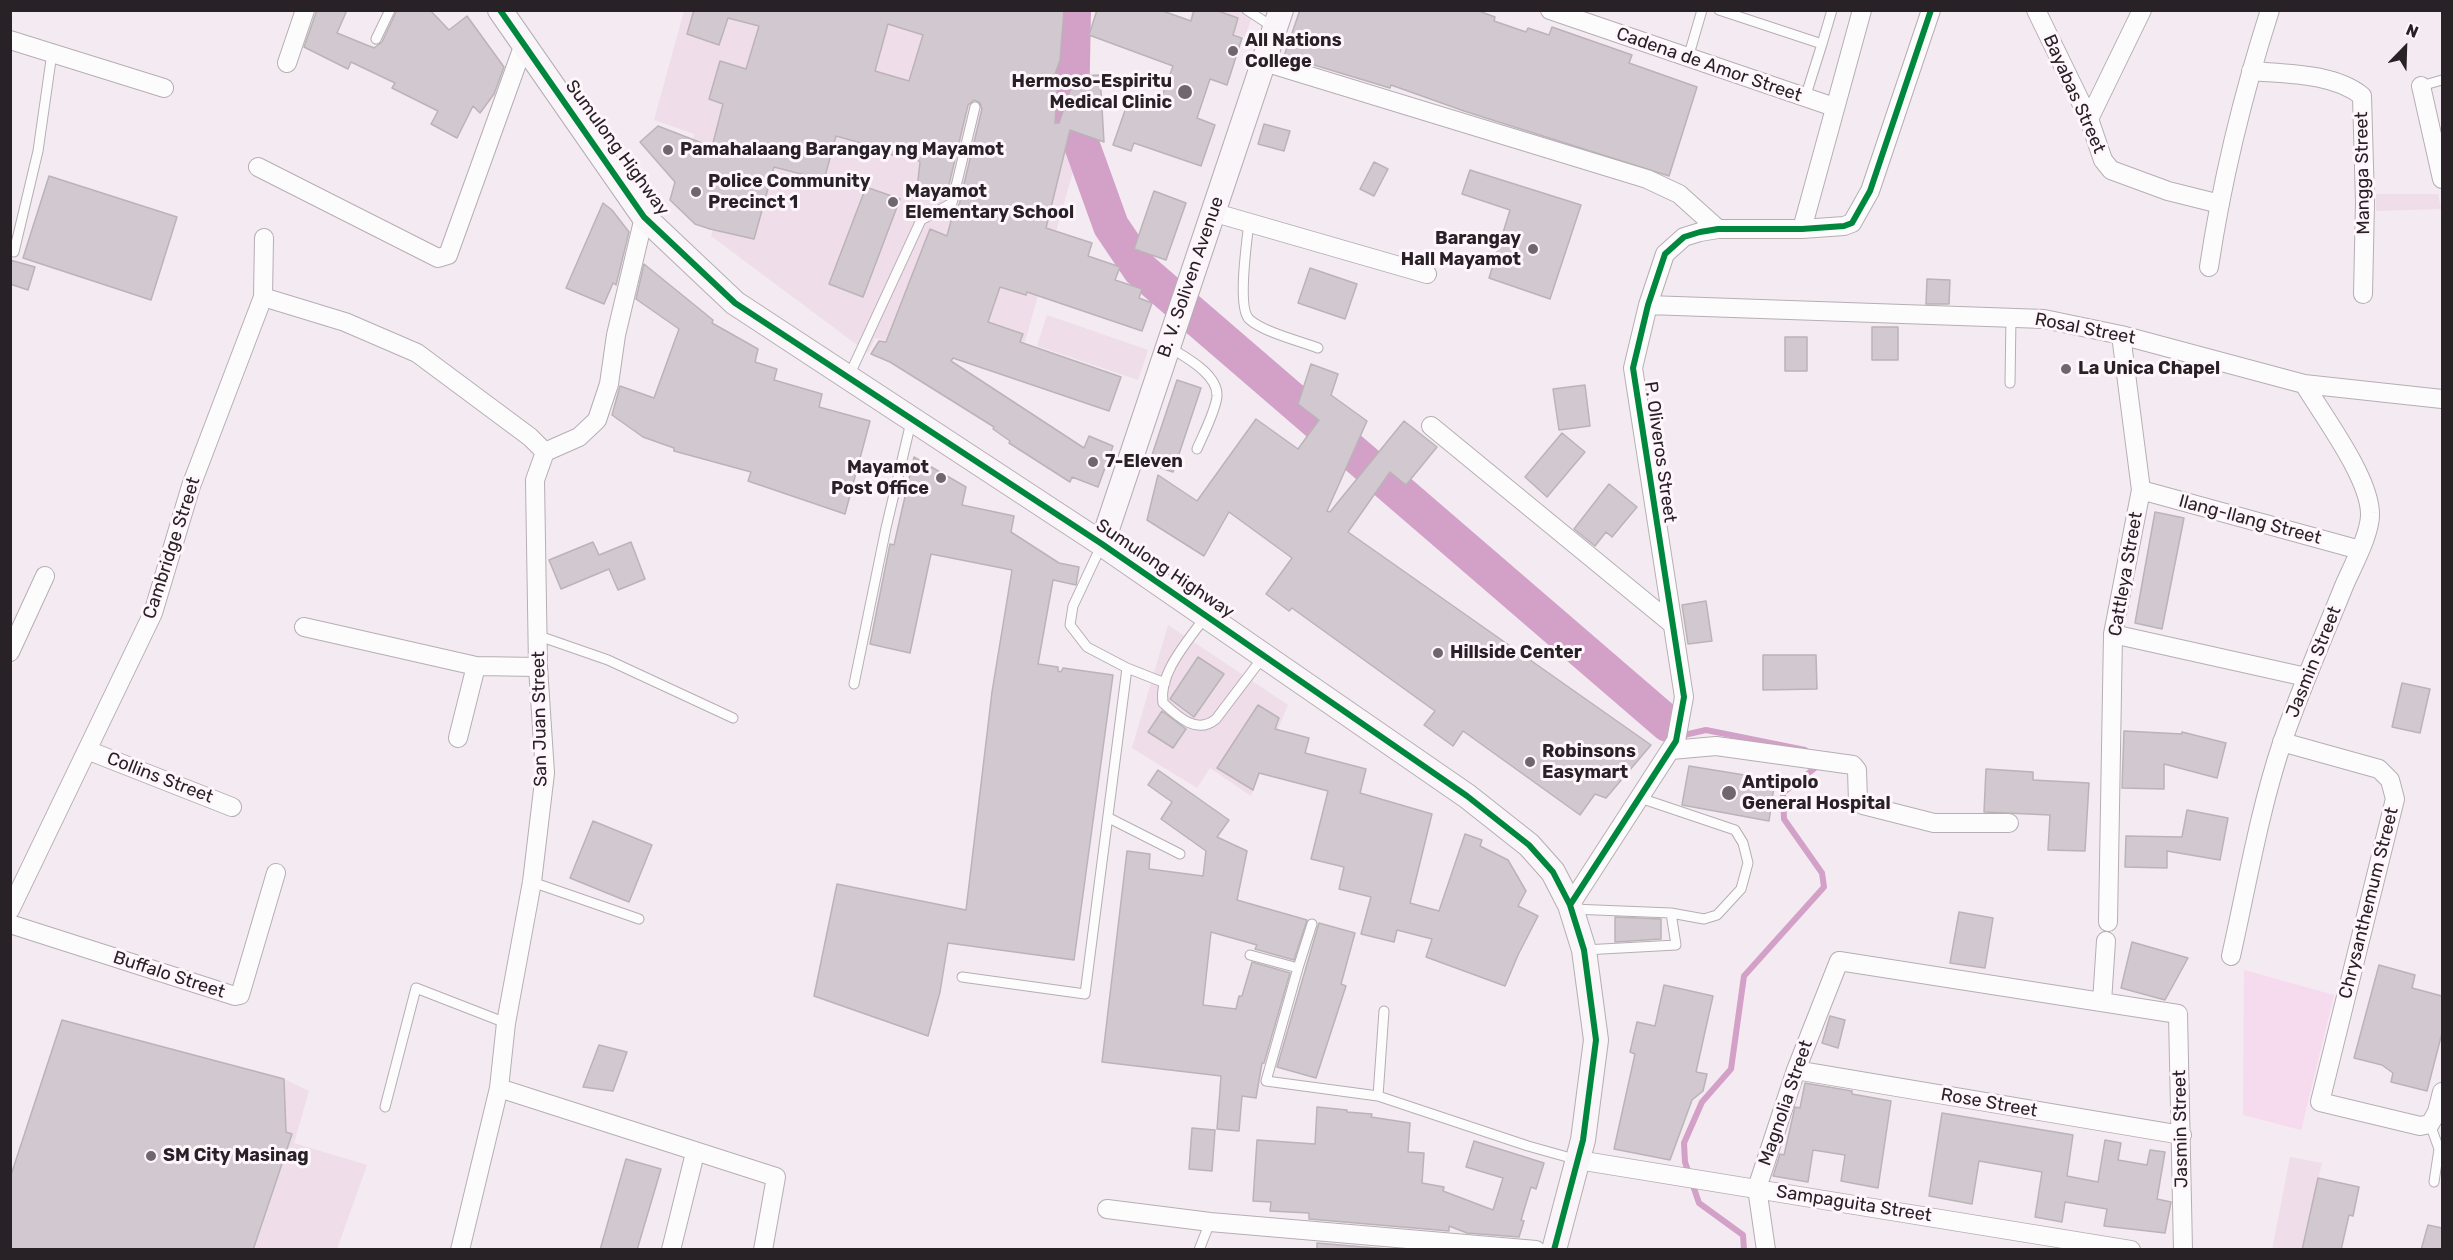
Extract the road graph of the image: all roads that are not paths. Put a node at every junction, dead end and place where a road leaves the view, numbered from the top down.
1 (305, 10) edge
2 (390, 10) edge
3 (500, 10) edge
4 (1247, 10) edge
5 (1550, 10) edge
6 (1702, 10) edge
7 (1719, 10) edge
8 (1832, 10) edge
9 (1862, 10) edge
10 (1931, 10) edge
11 (2036, 10) edge
12 (2142, 10) edge
13 (2270, 10) edge
14 (1600, 18) edge
15 (1278, 19) edge
16 (10, 39) edge
17 (376, 39) dead end
18 (524, 44) junction
19 (1822, 44) junction
20 (52, 53) junction
21 (1688, 58) junction
22 (1264, 62) junction
23 (287, 63) dead end
24 (2251, 71) junction
25 (2442, 80) edge
26 (2421, 86) joint
27 (164, 88) dead end
28 (1805, 98) junction
29 (975, 107) dead end
30 (1834, 107) junction
31 (2089, 119) junction
32 (258, 167) dead end
33 (2442, 179) edge
34 (2220, 204) junction
35 (1212, 212) junction
36 (644, 217) junction
37 (1249, 222) junction
38 (1718, 229) junction
39 (1802, 229) junction
40 (264, 238) dead end
41 (14, 252) dead end
42 (2209, 267) dead end
43 (1427, 274) dead end
44 (2363, 294) dead end
45 (263, 297) junction
46 (1648, 305) junction
47 (2011, 317) junction
48 (2121, 335) junction
49 (1171, 336) junction
50 (1318, 348) dead end
51 (849, 377) junction
52 (2010, 383) dead end
53 (2304, 384) junction
54 (2442, 399) edge
55 (912, 420) junction
56 (1431, 426) dead end
57 (1197, 449) dead end
58 (545, 452) junction
59 (2141, 490) junction
60 (1102, 544) junction
61 (2360, 550) junction
62 (45, 576) dead end
63 (1206, 615) junction
64 (1671, 623) junction
65 (303, 627) dead end
66 (2113, 634) junction
67 (539, 636) junction
68 (10, 652) edge
69 (1264, 656) junction
70 (476, 666) junction
71 (538, 667) junction
72 (1126, 668) junction
73 (2306, 677) junction
74 (1165, 683) junction
75 (854, 684) dead end
76 (733, 718) dead end
77 (458, 738) dead end
78 (2282, 742) junction
79 (1673, 745) junction
80 (87, 750) junction
81 (1640, 798) junction
82 (232, 807) dead end
83 (1109, 818) junction
84 (2009, 822) dead end
85 (1180, 854) dead end
86 (276, 873) dead end
87 (532, 882) junction
88 (1571, 907) junction
89 (10, 910) edge
90 (1671, 913) junction
91 (639, 919) dead end
92 (2108, 922) dead end
93 (10, 924) edge
94 (1311, 924) dead end
95 (2106, 941) dead end
96 (1584, 950) junction
97 (1250, 955) dead end
98 (2231, 956) dead end
99 (1839, 961) joint
100 (1298, 968) junction
101 (962, 977) dead end
102 (2102, 1002) junction
103 (1384, 1011) dead end
104 (506, 1023) junction
105 (1796, 1070) junction
106 (499, 1088) junction
107 (2442, 1092) edge
108 (1378, 1096) junction
109 (385, 1107) dead end
110 (2430, 1124) junction
111 (2182, 1135) junction
112 (695, 1152) junction
113 (1578, 1160) junction
114 (2434, 1182) dead end
115 (1757, 1188) junction
116 (1107, 1209) dead end
117 (1210, 1222) junction
118 (460, 1250) edge
119 (671, 1250) edge
120 (764, 1250) edge
121 (1199, 1250) edge
122 (1536, 1250) edge
123 (1554, 1250) edge
124 (1766, 1250) edge
125 (2131, 1250) edge
126 (2183, 1250) edge

1 - 23 street
2 - 17 lane
3 - 18 main road, Sumulong Highway
4 - 15 lane
5 - 14 street, Cadena de Amor Street
6 - 21 lane
7 - 19 lane
8 - 19 lane
9 - 30 street
10 - 39 street, P. Oliveros Street
11 - 31 street, Bayabas Street
12 - 31 street
13 - 24 street
14 - 21 street, Cadena de Amor Street
15 - 22 main road, B. V. Soliven Avenue
16 - 20 street
18 - 32 street
18 - 36 main road, Sumulong Highway
19 - 28 lane
20 - 27 street
20 - 41 lane
21 - 28 street, Cadena de Amor Street
22 - 35 main road, B. V. Soliven Avenue
22 - 38 street
24 - 34 street
24 - 44 street, Mangga Street
25 - 26 lane
26 - 33 street
28 - 30 street, Cadena de Amor Street
29 - 51 lane
30 - 39 street
31 - 34 street, Bayabas Street
34 - 42 street
35 - 37 street
35 - 49 main road, B. V. Soliven Avenue
36 - 51 main road, Sumulong Highway
36 - 58 street
37 - 43 street
37 - 50 lane
38 - 39 street, P. Oliveros Street
38 - 46 street, P. Oliveros Street
40 - 45 street, Cambridge Street
45 - 58 street
45 - 80 street, Cambridge Street
46 - 47 street, Rosal Street
46 - 64 street, P. Oliveros Street
47 - 48 street, Rosal Street
47 - 52 lane
48 - 53 street, Rosal Street
48 - 59 street, Cattleya Street
49 - 57 lane
49 - 60 main road, B. V. Soliven Avenue
51 - 55 main road, Sumulong Highway
53 - 54 street, Rosal Street
53 - 61 street, Jasmin Street
55 - 60 main road, Sumulong Highway
55 - 75 lane
56 - 64 street
58 - 67 street, San Juan Street
59 - 61 street, Ilang-Ilang Street
59 - 66 street, Cattleya Street
60 - 63 main road, Sumulong Highway
60 - 72 lane
61 - 73 street, Jasmin Street
62 - 68 street
63 - 69 main road, Sumulong Highway
63 - 74 lane
64 - 79 street, P. Oliveros Street
65 - 70 street
66 - 73 street
66 - 92 street, Cattleya Street
67 - 71 street, San Juan Street
67 - 76 lane
69 - 74 lane
69 - 88 main road, Sumulong Highway
70 - 71 street
70 - 77 street
71 - 87 street, San Juan Street
72 - 74 lane
72 - 83 lane
73 - 78 street, Jasmin Street
78 - 98 street, Jasmin Street
78 - 110 street, Chrysanthemum Street
79 - 81 street, P. Oliveros Street
79 - 84 street
80 - 82 street, Collins Street
80 - 89 street, Cambridge Street
81 - 88 street, P. Oliveros Street
81 - 90 lane
83 - 85 lane
83 - 101 lane
86 - 93 street, Buffalo Street
87 - 91 lane
87 - 104 street, San Juan Street
88 - 90 lane
88 - 96 main road, Sumulong Highway
90 - 96 lane
94 - 100 lane
95 - 102 street
96 - 113 main road, Sumulong Highway
97 - 100 lane
99 - 102 street, Jasmin Street
99 - 105 street, Magnolia Street
100 - 108 lane
102 - 111 street, Jasmin Street
103 - 108 lane
104 - 106 street, San Juan Street
104 - 109 lane
105 - 111 street, Rose Street
105 - 115 street, Magnolia Street
106 - 112 street
106 - 118 street, San Juan Street
107 - 110 street
108 - 113 lane
110 - 114 lane
111 - 126 street, Jasmin Street
112 - 119 street
112 - 120 street
113 - 115 street, Sampaguita Street
113 - 123 main road, Sumulong Highway
115 - 124 street, Magnolia Street
115 - 125 street, Sampaguita Street
116 - 117 street
117 - 121 lane
117 - 122 street

